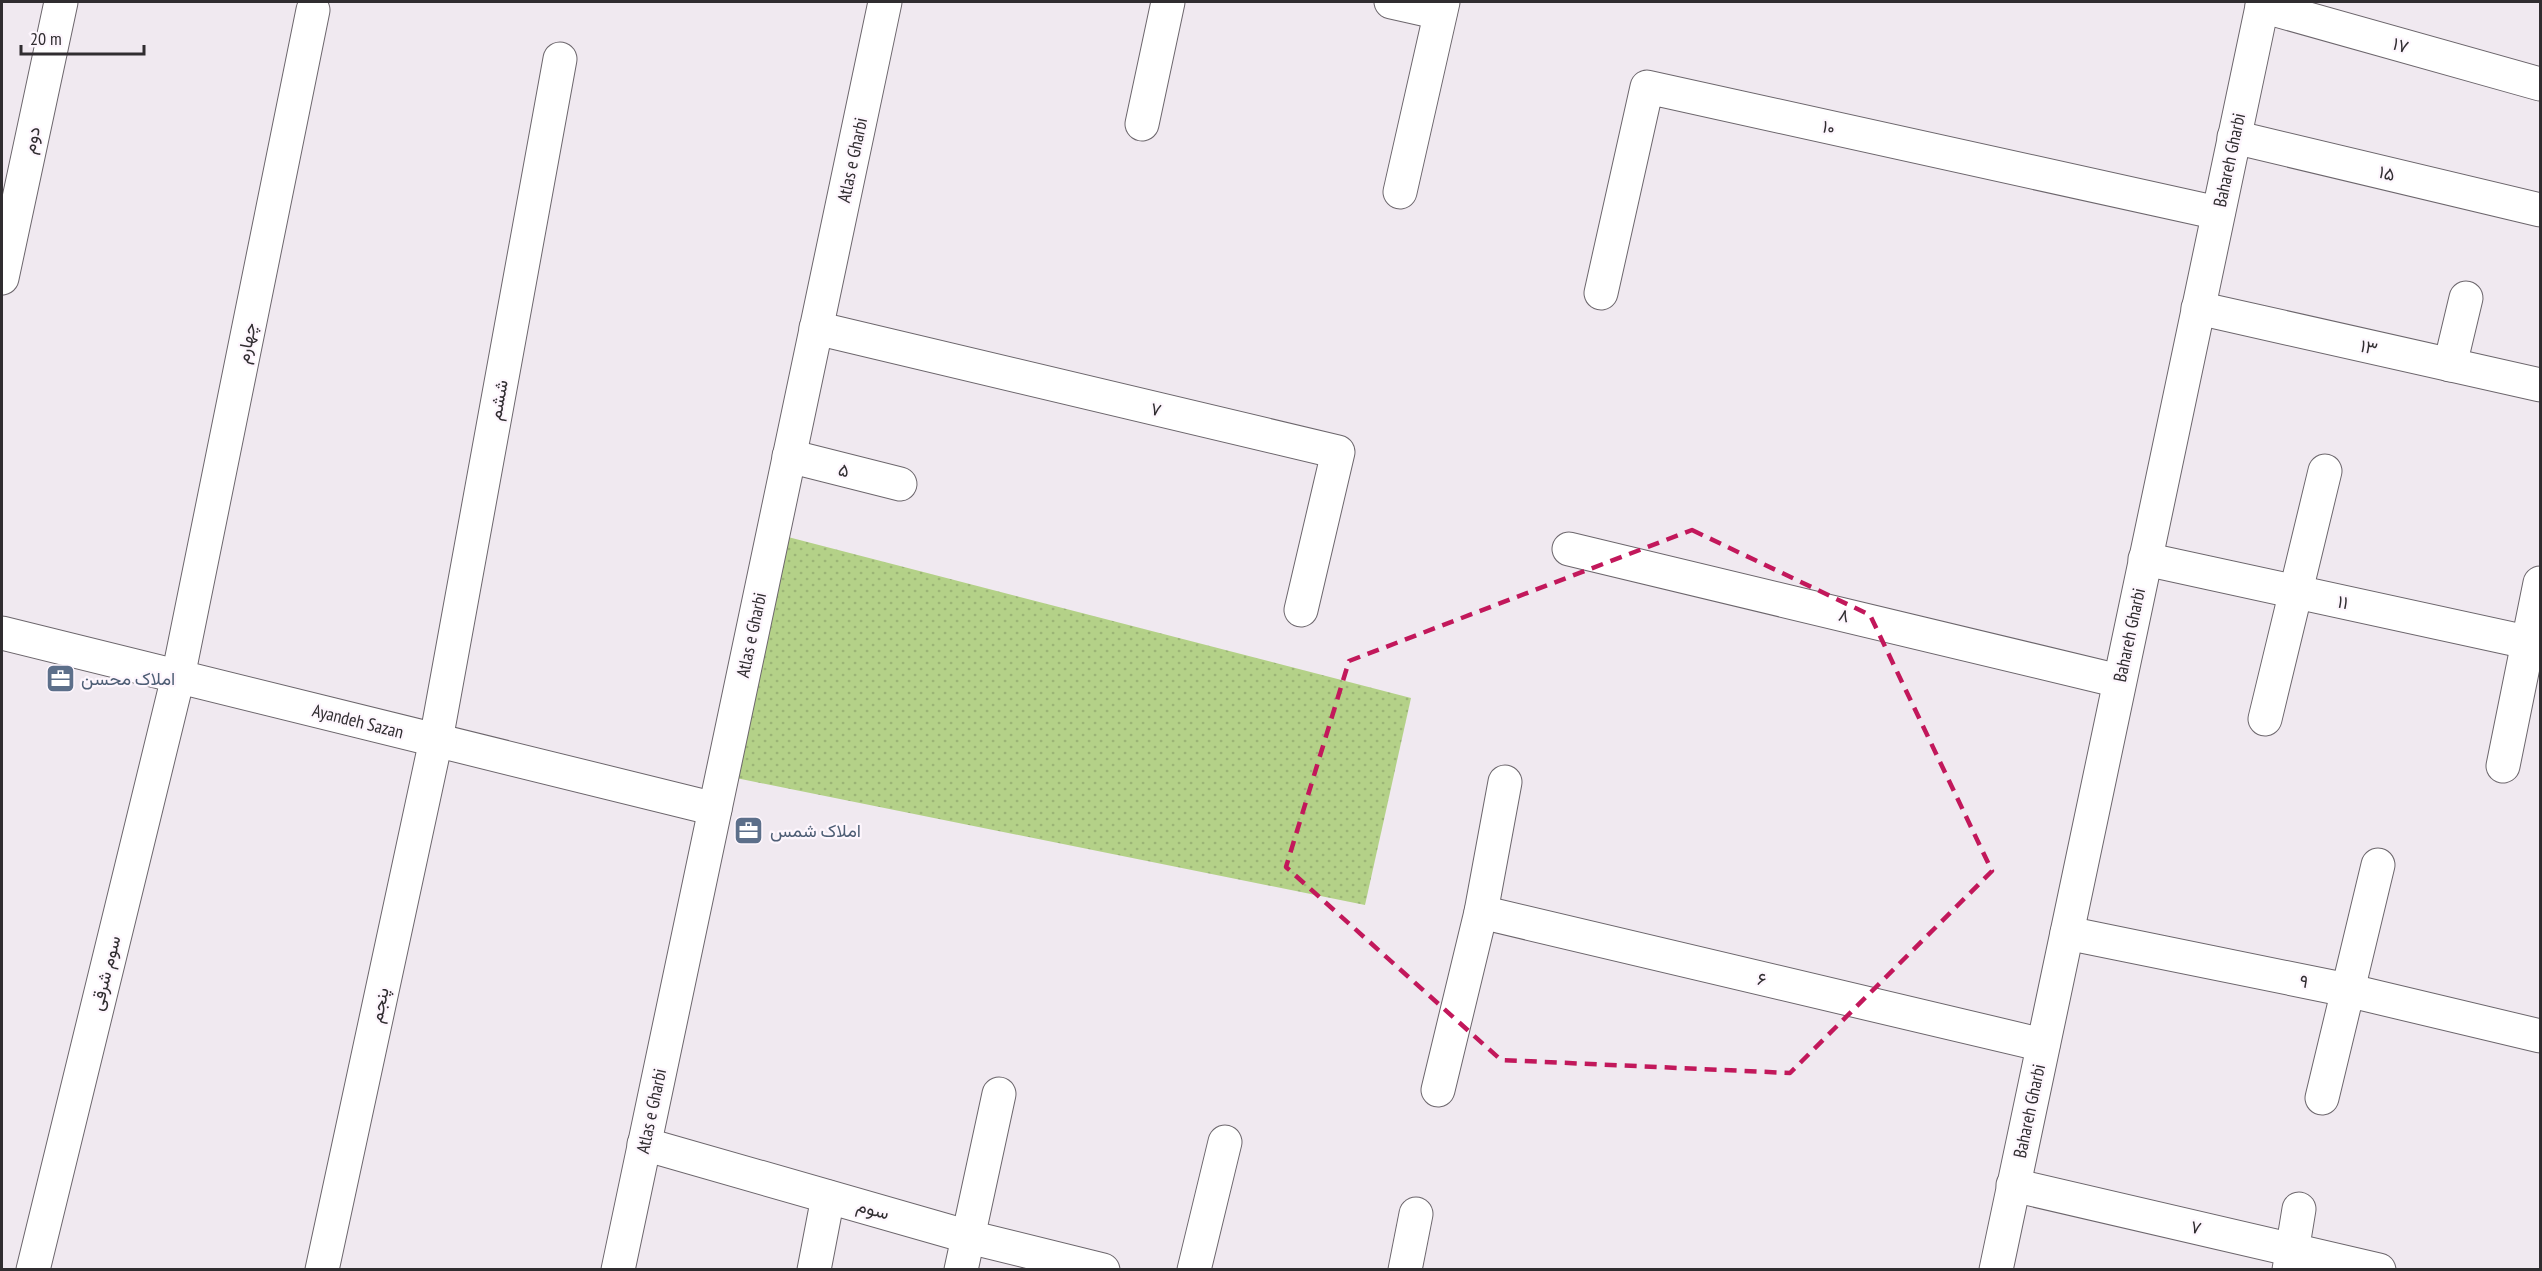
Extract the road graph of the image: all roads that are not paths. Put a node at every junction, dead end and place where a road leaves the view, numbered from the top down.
1 (61, 2) edge
2 (885, 2) edge
3 (1168, 2) edge
4 (1390, 2) edge
5 (2262, 4) edge
6 (1442, 7) edge
7 (314, 10) dead end
8 (560, 59) dead end
9 (2541, 84) edge
10 (1142, 124) dead end
11 (2234, 137) junction
12 (1401, 192) dead end
13 (2541, 210) edge
14 (2218, 213) junction
15 (2, 278) edge
16 (1601, 293) dead end
17 (2466, 298) dead end
18 (2198, 308) junction
19 (816, 328) junction
20 (2450, 365) junction
21 (2541, 385) edge
22 (789, 456) junction
23 (2325, 471) dead end
24 (900, 483) dead end
25 (1569, 549) dead end
26 (2145, 560) junction
27 (2541, 583) edge
28 (2296, 592) junction
29 (1301, 610) dead end
30 (2, 633) edge
31 (2534, 644) edge
32 (178, 676) junction
33 (2120, 681) junction
34 (2265, 719) dead end
35 (436, 740) junction
36 (2503, 766) dead end
37 (1505, 782) dead end
38 (715, 809) junction
39 (2378, 865) dead end
40 (1481, 912) junction
41 (2067, 933) junction
42 (2347, 990) junction
43 (2541, 1036) edge
44 (2043, 1046) junction
45 (1438, 1090) dead end
46 (999, 1094) dead end
47 (2322, 1098) dead end
48 (1225, 1142) dead end
49 (644, 1144) junction
50 (2013, 1185) junction
51 (828, 1197) junction
52 (2299, 1209) dead end
53 (1416, 1214) dead end
54 (969, 1237) junction
55 (2291, 1259) edge
56 (33, 1269) edge
57 (322, 1269) edge
58 (618, 1269) edge
59 (814, 1269) edge
60 (961, 1269) edge
61 (1103, 1269) edge
62 (1194, 1269) edge
63 (1404, 1269) edge
64 (1996, 1269) edge
65 (2379, 1269) edge

1 - 15 street, دوم
2 - 19 street, Atlas e Gharbi
3 - 10 street
4 - 6 street
5 - 9 street, ۱۷
5 - 11 street, Bahareh Gharbi
6 - 12 street
7 - 32 street, چهارم
8 - 35 street, ششم
11 - 13 street, ۱۵
11 - 14 street, Bahareh Gharbi
14 - 16 street, ۱۰
14 - 18 street, Bahareh Gharbi
17 - 20 street
18 - 20 street, ۱۳
18 - 26 street, Bahareh Gharbi
19 - 22 street, Atlas e Gharbi
19 - 29 street, ۷
20 - 21 street, ۱۳
22 - 24 street, ۵
22 - 38 street, Atlas e Gharbi
23 - 28 street
25 - 33 street, ۸
26 - 28 street, ۱۱
26 - 33 street, Bahareh Gharbi
27 - 31 street
28 - 31 street, ۱۱
28 - 34 street
30 - 32 street, Ayandeh Sazan
31 - 36 street
32 - 35 street, Ayandeh Sazan
32 - 56 street, سوم شرقی
33 - 41 street, Bahareh Gharbi
35 - 38 street, Ayandeh Sazan
35 - 57 street, پنجم
37 - 40 street
38 - 49 street, Atlas e Gharbi
39 - 42 street
40 - 44 street, ۶
40 - 45 street
41 - 42 street, ۹
41 - 44 street, Bahareh Gharbi
42 - 43 street, ۹
42 - 47 street
44 - 50 street, Bahareh Gharbi
46 - 54 street
48 - 62 street
49 - 51 street, سوم
49 - 58 street, Atlas e Gharbi
50 - 55 street, ۷
50 - 64 street, Bahareh Gharbi
51 - 54 street, سوم
51 - 59 street
52 - 55 street
53 - 63 street
54 - 60 street
54 - 61 street, سوم
55 - 65 street, ۷

